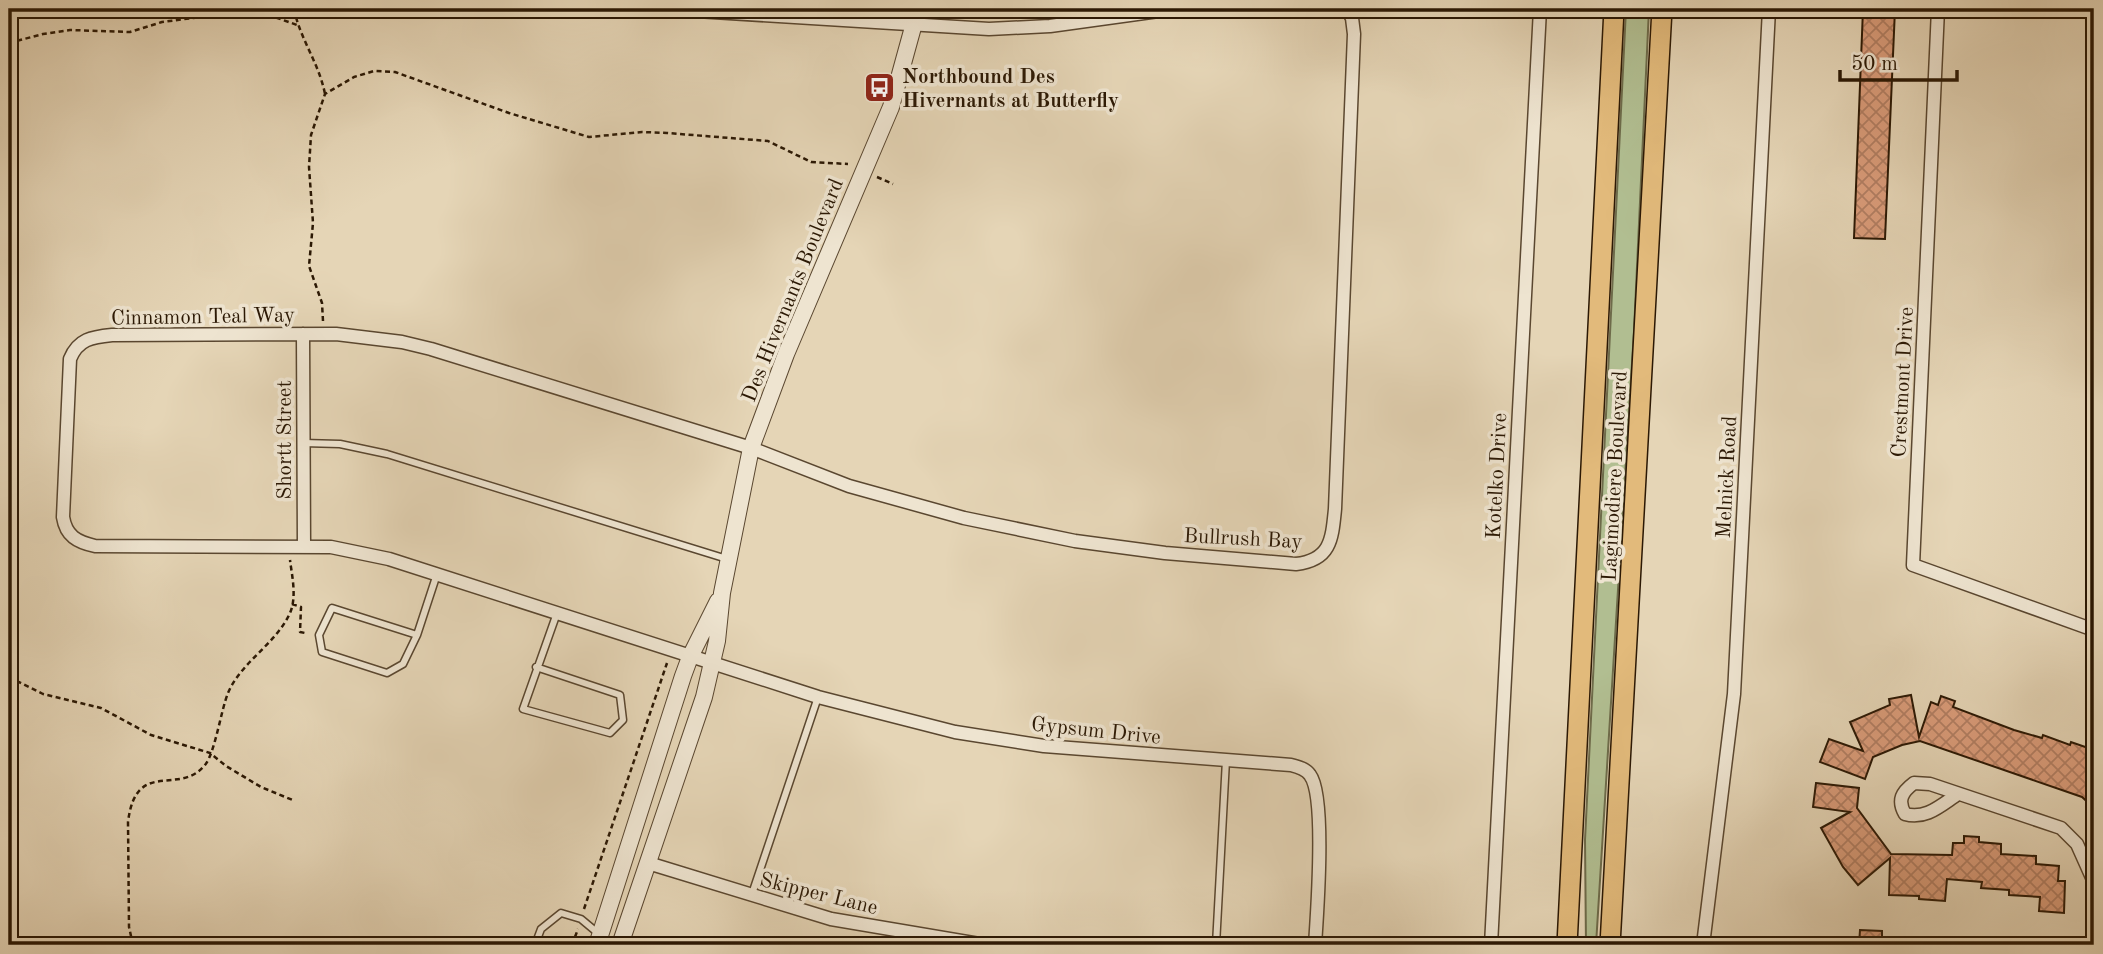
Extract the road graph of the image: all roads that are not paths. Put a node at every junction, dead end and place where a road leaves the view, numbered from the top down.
1 (665, 9) edge
2 (1173, 9) edge
3 (1347, 9) edge
4 (1540, 9) edge
5 (1614, 9) edge
6 (1662, 9) edge
7 (1769, 9) edge
8 (1938, 9) edge
9 (916, 16) edge
10 (303, 334) junction
11 (303, 443) junction
12 (751, 448) junction
13 (304, 547) junction
14 (729, 559) junction
15 (437, 574) junction
16 (722, 593) junction
17 (557, 613) junction
18 (2094, 630) edge
19 (417, 635) junction
20 (690, 657) junction
21 (712, 664) junction
22 (536, 667) junction
23 (818, 697) junction
24 (1226, 760) junction
25 (1958, 794) dead end
26 (648, 863) junction
27 (2094, 882) edge
28 (751, 896) junction
29 (599, 940) edge
30 (535, 945) edge
31 (620, 945) edge
32 (985, 945) edge
33 (1216, 945) edge
34 (1315, 945) edge
35 (1490, 945) edge
36 (1567, 945) edge
37 (1609, 945) edge
38 (1703, 945) edge

1 - 9 street
2 - 9 street
3 - 12 street, Bullrush Bay
4 - 35 street, Kotelko Drive
5 - 36 main road, Lagimodiere Boulevard
6 - 37 main road, Lagimodiere Boulevard
7 - 38 street, Melnick Road
8 - 18 street, Crestmont Drive
9 - 12 street, Des Hivernants Boulevard
10 - 11 street, Shortt Street
10 - 12 street, Cinnamon Teal Way
10 - 13 street, Cinnamon Teal Way
11 - 13 street, Shortt Street
11 - 14 lane
12 - 14 street, Des Hivernants Boulevard
13 - 15 street, Cinnamon Teal Way
14 - 16 street, Des Hivernants Boulevard
15 - 17 street, Cinnamon Teal Way
15 - 19 lane
16 - 20 street, Des Hivernants Boulevard
16 - 21 street, Des Hivernants Boulevard
17 - 20 street, Cinnamon Teal Way
17 - 22 lane
19 - 19 lane
20 - 21 street, Cinnamon Teal Way
20 - 29 street, Des Hivernants Boulevard
21 - 23 street, Gypsum Drive
21 - 26 street, Des Hivernants Boulevard
22 - 22 lane
23 - 24 street, Gypsum Drive
23 - 28 lane
24 - 33 lane
24 - 34 street, Gypsum Drive
25 - 27 street
26 - 28 street, Skipper Lane
26 - 31 street, Des Hivernants Boulevard
28 - 32 street, Skipper Lane
29 - 30 lane

